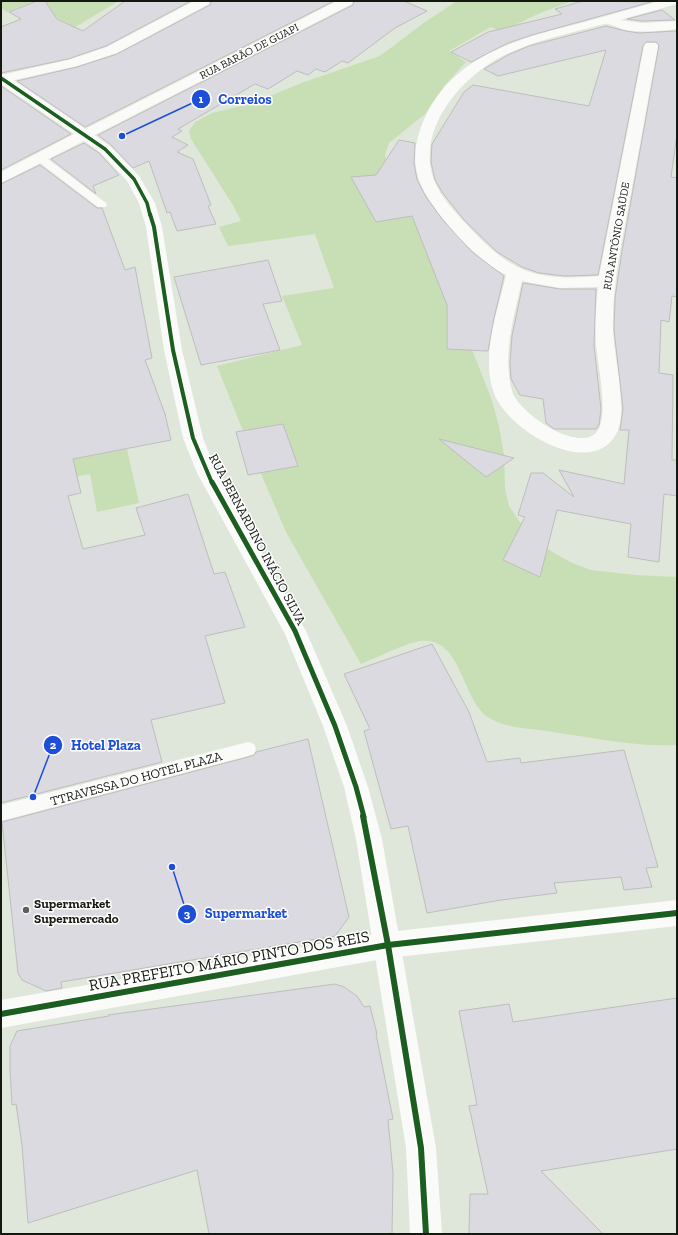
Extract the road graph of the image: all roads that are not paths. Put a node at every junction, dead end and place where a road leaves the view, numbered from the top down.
1 (204, 1) edge
2 (348, 1) edge
3 (674, 1) edge
4 (607, 20) junction
5 (677, 25) edge
6 (651, 46) dead end
7 (2, 78) edge
8 (86, 134) junction
9 (40, 158) junction
10 (1, 178) edge
11 (102, 205) dead end
12 (515, 272) junction
13 (607, 281) junction
14 (248, 749) dead end
15 (1, 813) edge
16 (677, 913) edge
17 (388, 946) junction
18 (1, 1014) edge
19 (426, 1234) edge

1 - 7 street
2 - 8 street, RUA BARÃO DE GUAPI
3 - 4 street
4 - 5 street
4 - 12 street
6 - 13 street, RUA ANTÔNIO SAÚDE
7 - 8 street, RUA BERNARDINO INÁCIO SILVA
8 - 9 street, RUA BARÃO DE GUAPI
8 - 17 street, RUA BERNARDINO INÁCIO SILVA
9 - 10 street, RUA BARÃO DE GUAPI
9 - 11 lane
12 - 13 street
12 - 13 street, RUA ANTÔNIO SAÚDE
14 - 15 lane, TTRAVESSA DO HOTEL PLAZA
16 - 17 street, RUA PREFEITO MÁRIO PINTO DOS REIS
17 - 18 street, RUA PREFEITO MÁRIO PINTO DOS REIS
17 - 19 street, RUA BERNARDINO INÁCIO SILVA

